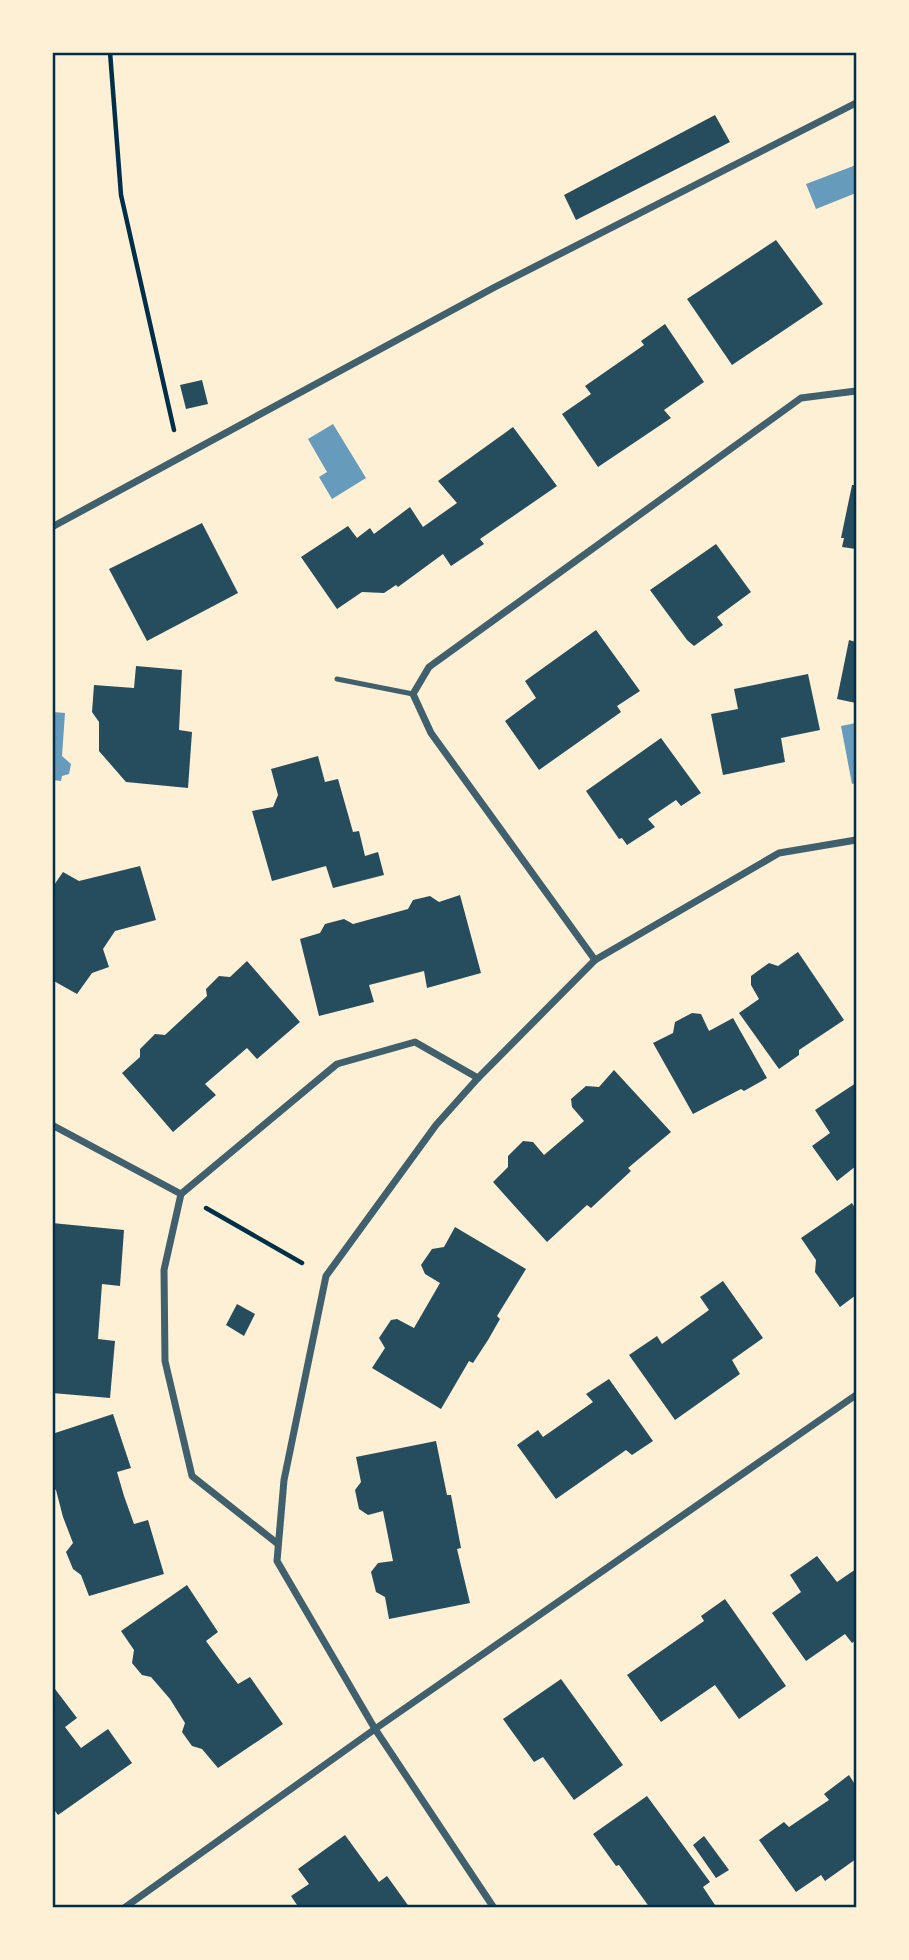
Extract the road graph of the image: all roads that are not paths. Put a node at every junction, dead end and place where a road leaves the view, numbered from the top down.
1 (856, 103) edge
2 (856, 390) edge
3 (52, 527) edge
4 (337, 679) dead end
5 (413, 694) junction
6 (856, 840) edge
7 (595, 960) junction
8 (478, 1078) junction
9 (52, 1125) edge
10 (181, 1194) junction
11 (856, 1395) edge
12 (278, 1544) junction
13 (375, 1729) junction
14 (124, 1908) edge
15 (494, 1908) edge

1 - 3 street
2 - 5 street
4 - 5 lane
5 - 7 street
6 - 7 street
7 - 8 street
8 - 10 street
8 - 12 street
9 - 10 street
10 - 12 street
11 - 13 street
12 - 13 street
13 - 14 street
13 - 15 street

